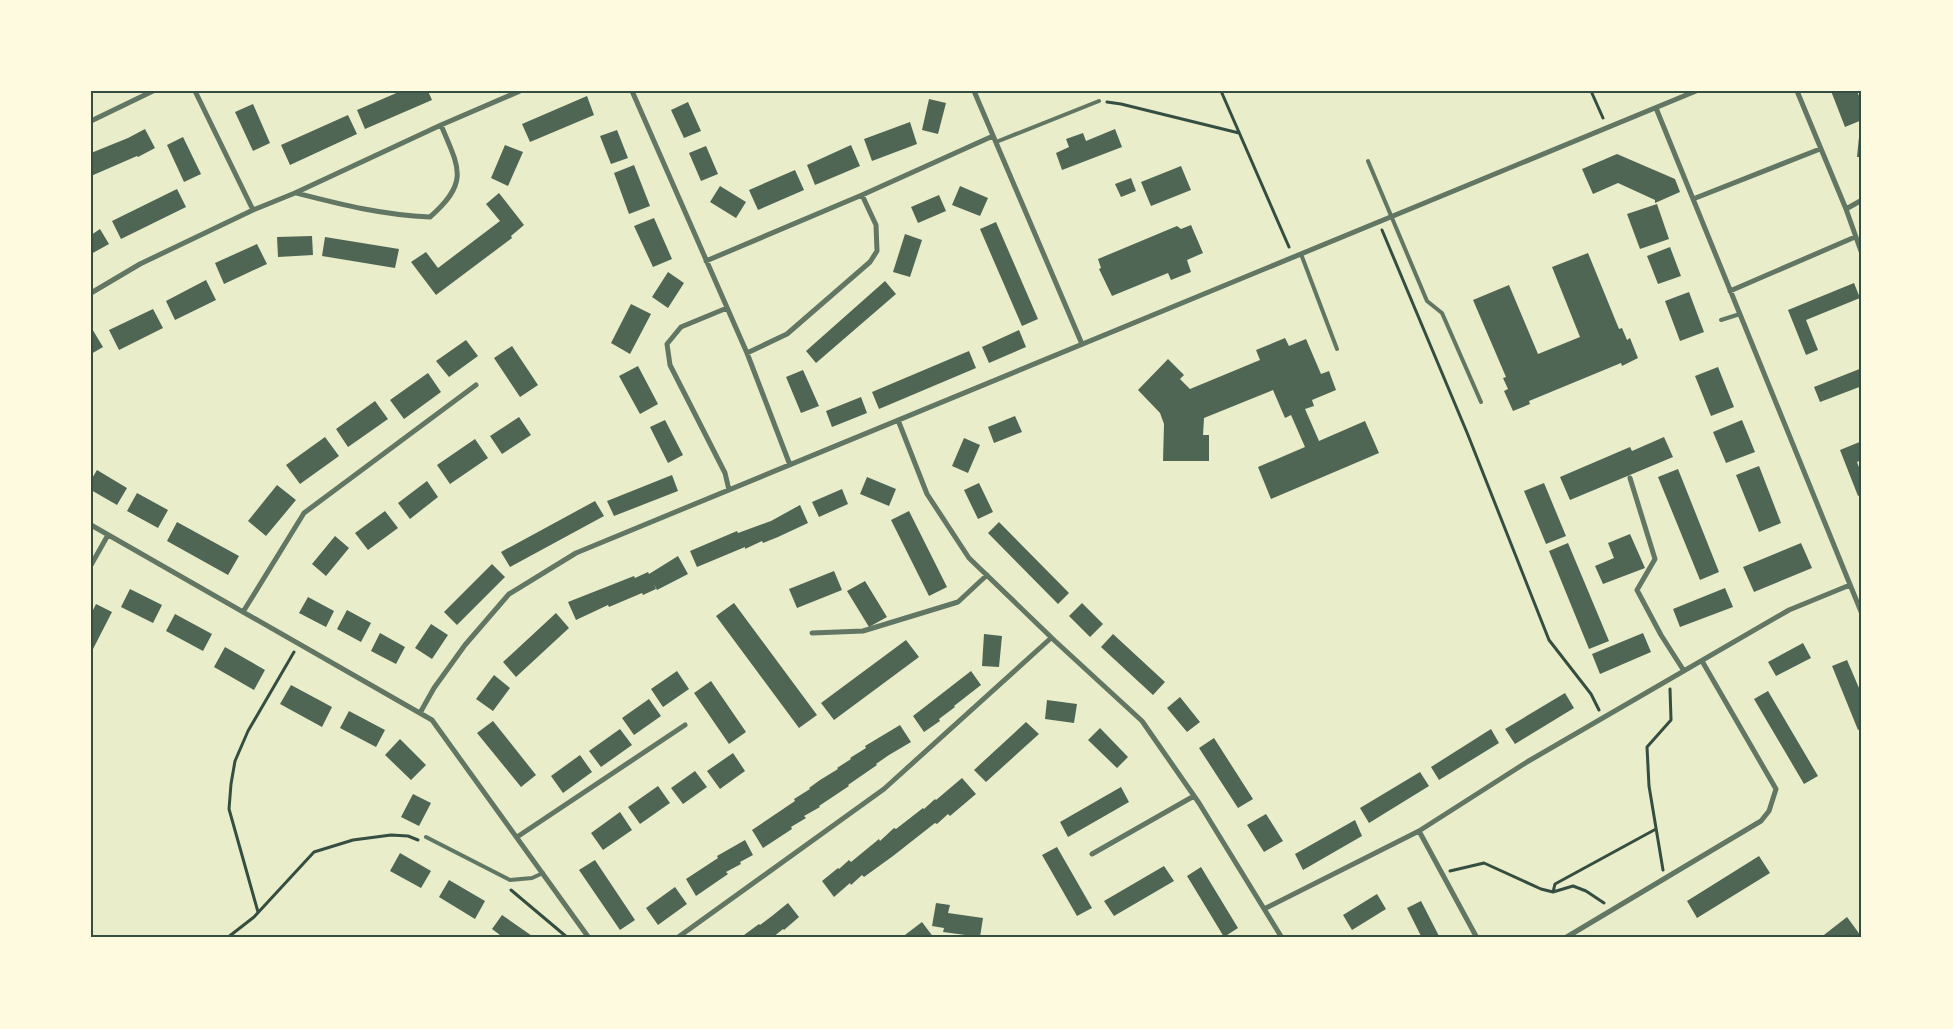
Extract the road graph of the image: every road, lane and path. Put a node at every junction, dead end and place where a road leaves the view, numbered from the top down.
1 (153, 91) edge
2 (195, 91) edge
3 (520, 91) edge
4 (632, 91) edge
5 (974, 91) edge
6 (1221, 91) edge
7 (1591, 91) edge
8 (1696, 91) edge
9 (1797, 91) edge
10 (1099, 102) joint
11 (1656, 108) junction
12 (91, 121) edge
13 (441, 125) junction
14 (1607, 128) junction
15 (1240, 132) junction
16 (993, 136) junction
17 (996, 142) junction
18 (1820, 149) junction
19 (1368, 161) dead end
20 (295, 193) junction
21 (862, 195) junction
22 (1693, 199) junction
23 (1862, 200) edge
24 (1846, 209) junction
25 (253, 210) junction
26 (1391, 217) junction
27 (1379, 222) junction
28 (1855, 237) junction
29 (1301, 254) junction
30 (1862, 254) edge
31 (1294, 257) junction
32 (706, 261) junction
33 (1730, 291) junction
34 (91, 293) edge
35 (727, 308) junction
36 (1740, 314) junction
37 (1721, 320) dead end
38 (1082, 344) junction
39 (1337, 349) dead end
40 (747, 353) junction
41 (476, 385) dead end
42 (1481, 402) dead end
43 (898, 420) junction
44 (790, 465) junction
45 (1630, 478) dead end
46 (729, 490) junction
47 (91, 526) edge
48 (108, 534) junction
49 (91, 565) edge
50 (987, 575) junction
51 (1850, 585) junction
52 (243, 612) junction
53 (1862, 614) edge
54 (812, 633) dead end
55 (1051, 638) junction
56 (299, 643) junction
57 (1702, 661) junction
58 (1684, 671) junction
59 (1671, 678) junction
60 (420, 713) junction
61 (1604, 719) junction
62 (685, 726) dead end
63 (1194, 796) junction
64 (1656, 829) junction
65 (1419, 831) junction
66 (426, 837) dead end
67 (517, 837) junction
68 (423, 842) dead end
69 (1092, 854) dead end
70 (1442, 872) junction
71 (543, 873) junction
72 (1666, 878) junction
73 (504, 884) dead end
74 (1553, 892) junction
75 (1264, 909) junction
76 (1610, 911) junction
77 (258, 912) junction
78 (227, 938) edge
79 (568, 938) edge
80 (588, 938) edge
81 (678, 938) edge
82 (1282, 938) edge
83 (1477, 938) edge
84 (1565, 938) edge

1 - 12 street
2 - 25 street
3 - 13 street
4 - 32 street
5 - 16 street
6 - 15 path
7 - 14 path
8 - 11 street
9 - 18 street
10 - 15 path
10 - 17 lane
11 - 14 street
11 - 22 street
13 - 20 street
13 - 20 street
14 - 26 street
15 - 31 path
16 - 17 street
16 - 21 street
17 - 38 street
18 - 22 street
18 - 24 street
19 - 26 lane
20 - 25 street
21 - 32 street
21 - 40 street
22 - 33 street
23 - 24 street
24 - 28 street
25 - 34 street
26 - 27 street
26 - 42 lane
27 - 29 street
27 - 61 path
28 - 30 street
28 - 33 street
29 - 31 street
29 - 39 lane
31 - 38 street
32 - 35 street
33 - 36 street
35 - 40 street
35 - 46 street
36 - 37 lane
36 - 51 street
38 - 43 street
40 - 44 street
41 - 52 street
43 - 44 street
43 - 50 street
44 - 46 street
45 - 58 street
46 - 60 street
47 - 48 street
48 - 49 street
48 - 52 street
50 - 54 street
50 - 55 street
51 - 53 street
51 - 57 street
52 - 56 street
55 - 63 street
55 - 81 street
56 - 60 street
56 - 77 path
57 - 58 street
57 - 72 street
58 - 59 street
59 - 61 street
59 - 64 path
60 - 67 street
61 - 65 street
62 - 67 street
63 - 69 street
63 - 75 street
64 - 72 path
64 - 74 path
65 - 70 street
65 - 75 street
66 - 71 lane
67 - 71 street
68 - 77 path
70 - 74 path
70 - 83 street
71 - 80 street
72 - 76 street
73 - 79 path
74 - 76 path
75 - 82 street
76 - 84 street
77 - 78 path

